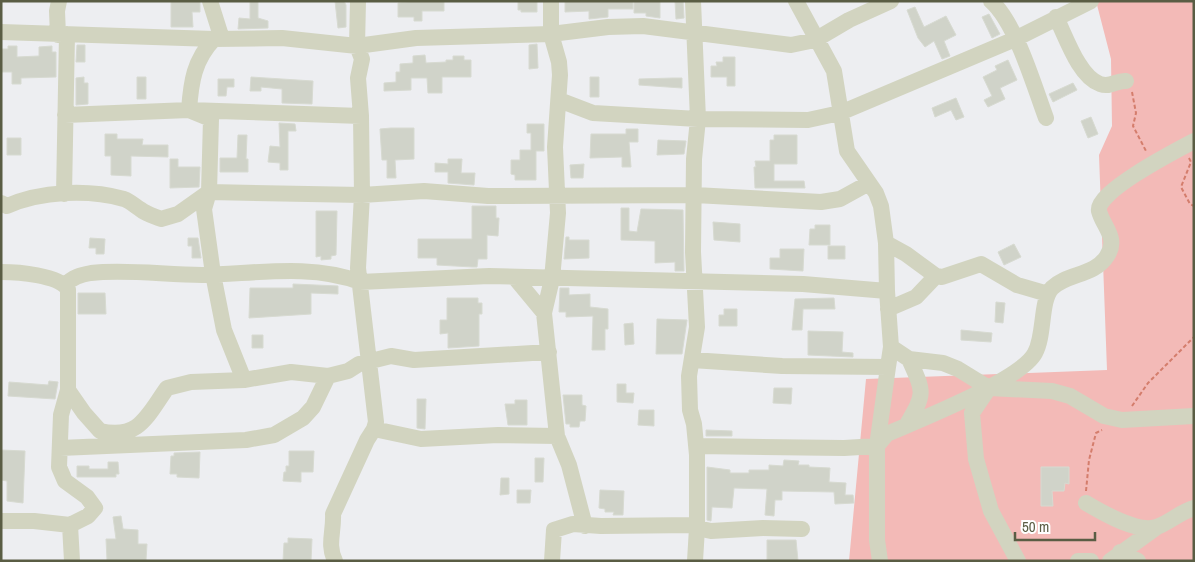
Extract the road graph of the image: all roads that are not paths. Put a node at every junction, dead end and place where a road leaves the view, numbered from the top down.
1 (59, 1) edge
2 (210, 1) edge
3 (358, 1) edge
4 (551, 1) edge
5 (693, 1) edge
6 (796, 1) edge
7 (891, 1) edge
8 (1091, 1) edge
9 (995, 3) edge
10 (1056, 17) junction
11 (1, 32) edge
12 (695, 33) junction
13 (551, 34) junction
14 (62, 35) junction
15 (218, 39) junction
16 (1016, 39) junction
17 (815, 40) junction
18 (357, 46) junction
19 (1126, 81) road end
20 (559, 100) junction
21 (189, 110) junction
22 (840, 113) junction
23 (65, 115) junction
24 (361, 116) junction
25 (698, 118) junction
26 (1046, 118) dead end
27 (1188, 144) edge
28 (869, 183) junction
29 (210, 192) junction
30 (64, 194) junction
31 (362, 195) junction
32 (695, 195) junction
33 (556, 196) junction
34 (3, 207) edge
35 (886, 244) junction
36 (1, 272) edge
37 (213, 274) junction
38 (936, 276) junction
39 (515, 278) junction
40 (552, 279) junction
41 (360, 282) junction
42 (694, 282) junction
43 (65, 285) junction
44 (887, 291) junction
45 (1048, 294) junction
46 (888, 309) junction
47 (544, 313) junction
48 (891, 347) junction
49 (549, 352) junction
50 (909, 359) junction
51 (692, 360) junction
52 (367, 361) junction
53 (888, 367) junction
54 (328, 376) junction
55 (244, 380) junction
56 (990, 388) junction
57 (68, 390) junction
58 (1194, 416) edge
59 (906, 426) junction
60 (374, 429) junction
61 (557, 436) junction
62 (697, 446) junction
63 (877, 446) junction
64 (60, 448) junction
65 (1086, 503) road end
66 (1194, 508) edge
67 (1, 521) edge
68 (70, 525) junction
69 (585, 526) junction
70 (696, 526) junction
71 (1157, 527) junction
72 (802, 529) dead end
73 (1115, 556) edge
74 (72, 561) edge
75 (335, 561) edge
76 (552, 561) edge
77 (695, 561) edge
78 (880, 561) edge
79 (1018, 561) edge
80 (1078, 561) edge
81 (1091, 561) edge
82 (1138, 561) edge

1 - 14 street
2 - 15 street
3 - 18 street
4 - 13 street
5 - 12 street
6 - 17 street
7 - 17 street
8 - 10 street
9 - 16 street
10 - 16 street
10 - 19 street
11 - 14 street
12 - 13 street
12 - 17 street
12 - 25 street
13 - 18 street
13 - 20 street
14 - 15 street
14 - 23 street
15 - 18 street
15 - 21 street
16 - 22 street
16 - 26 street
17 - 22 street
18 - 24 street
20 - 25 street
20 - 33 street
21 - 23 street
21 - 24 street
21 - 29 street
22 - 25 street
22 - 28 street
23 - 30 street
24 - 31 street
25 - 32 street
27 - 45 street
28 - 32 street
28 - 35 street
29 - 30 street
29 - 31 street
29 - 37 street
30 - 34 street
31 - 33 street
31 - 41 street
32 - 33 street
32 - 42 street
33 - 40 street
35 - 38 street
35 - 44 street
36 - 43 street
37 - 41 street
37 - 43 street
37 - 55 street
38 - 45 street
38 - 46 street
39 - 40 street
39 - 41 street
39 - 47 street
40 - 42 street
40 - 47 street
41 - 52 street
42 - 44 street
42 - 51 street
43 - 57 street
44 - 46 street
45 - 56 street
46 - 48 street
47 - 49 street
48 - 50 street
48 - 53 street
49 - 52 street
49 - 61 street
50 - 56 street
50 - 59 street
51 - 53 street
51 - 62 street
52 - 54 street
52 - 60 street
53 - 63 street
54 - 55 street
54 - 64 street
55 - 57 street
56 - 58 street
56 - 59 street
56 - 79 street
57 - 64 street
59 - 63 street
60 - 61 street
60 - 75 street
61 - 69 street
62 - 63 street
62 - 70 street
63 - 78 street
64 - 68 street
65 - 71 street
66 - 71 street
67 - 68 street
68 - 74 street
69 - 70 street
69 - 76 street
70 - 72 street
70 - 77 street
71 - 73 street
73 - 82 street
80 - 81 street

